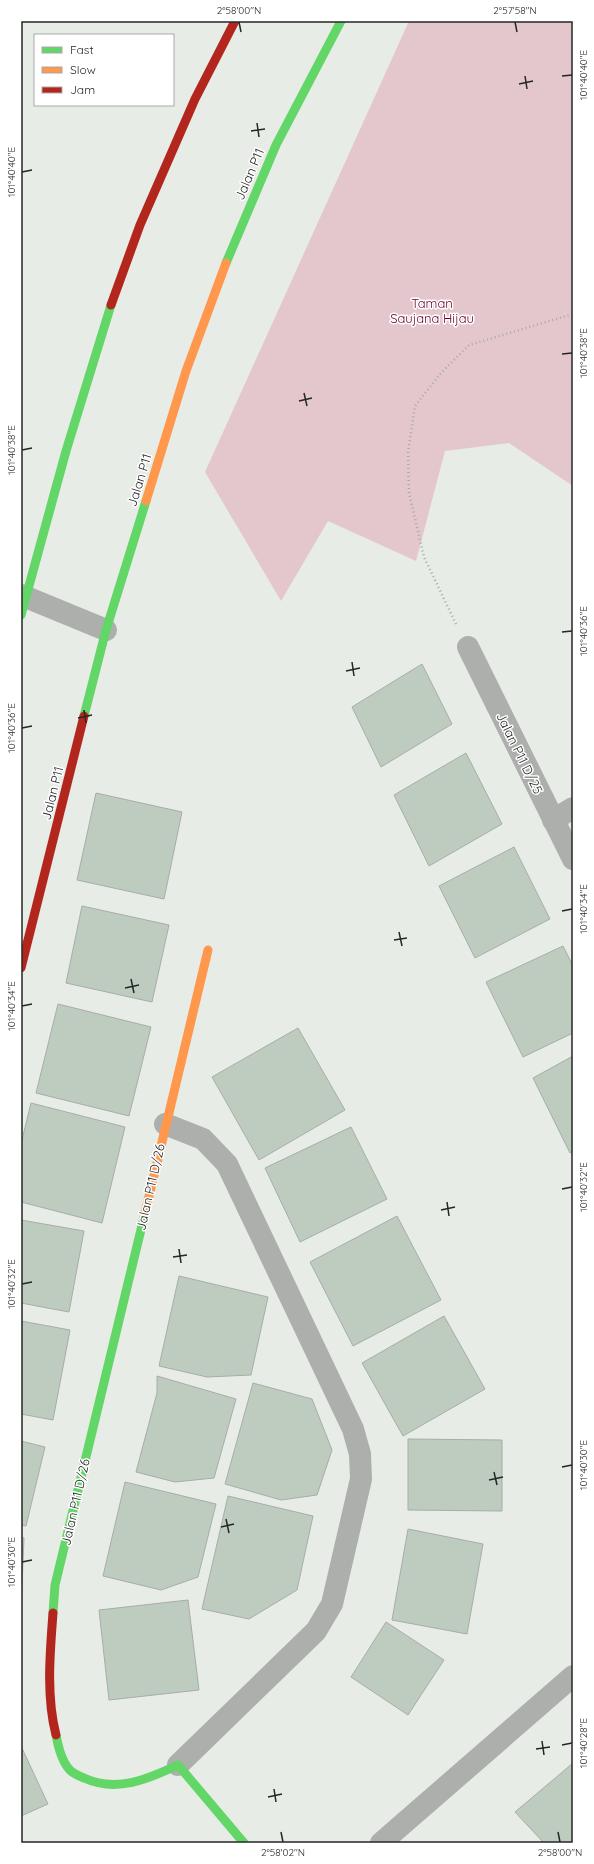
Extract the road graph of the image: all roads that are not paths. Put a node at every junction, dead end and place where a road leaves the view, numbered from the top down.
1 (235, 21) edge
2 (341, 21) edge
3 (22, 602) edge
4 (106, 630) junction
5 (468, 647) road end
6 (573, 808) edge
7 (553, 820) junction
8 (573, 859) edge
9 (208, 950) dead end
10 (21, 968) edge
11 (165, 1124) junction
12 (573, 1676) edge
13 (178, 1765) junction
14 (244, 1843) edge
15 (381, 1843) edge

1 - 3 main road
2 - 4 main road, Jalan P11
3 - 4 street
4 - 10 main road, Jalan P11
5 - 7 street, Jalan P11 D/25
6 - 7 street
7 - 8 street, Jalan P11 D/25
9 - 11 main road, Jalan P11 D/26
11 - 13 street, Jalan P11 D/26
11 - 13 main road, Jalan P11 D/26
12 - 15 street
13 - 14 main road

